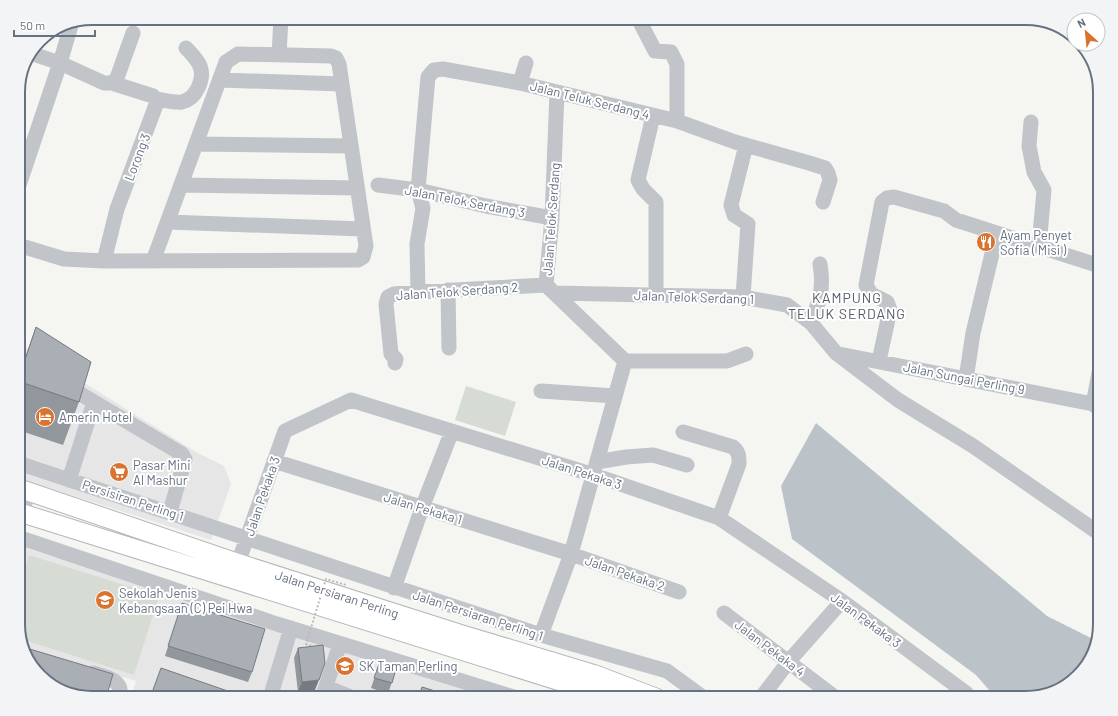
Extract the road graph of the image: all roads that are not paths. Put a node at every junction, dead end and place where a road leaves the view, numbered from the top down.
1 (281, 25) edge
2 (642, 25) edge
3 (70, 29) edge
4 (133, 33) dead end
5 (186, 48) dead end
6 (37, 55) edge
7 (279, 55) junction
8 (60, 63) junction
9 (526, 63) dead end
10 (220, 80) junction
11 (112, 83) junction
12 (520, 83) junction
13 (342, 84) junction
14 (557, 92) junction
15 (156, 99) junction
16 (653, 116) junction
17 (677, 122) junction
18 (1031, 122) dead end
19 (196, 144) junction
20 (746, 145) junction
21 (351, 146) junction
22 (25, 167) edge
23 (181, 185) junction
24 (378, 185) dead end
25 (357, 188) junction
26 (418, 190) junction
27 (823, 202) dead end
28 (552, 218) junction
29 (168, 222) junction
30 (363, 229) junction
31 (997, 233) junction
32 (1039, 246) junction
33 (25, 247) edge
34 (104, 261) junction
35 (153, 261) junction
36 (820, 264) dead end
37 (1093, 264) edge
38 (551, 289) junction
39 (448, 290) junction
40 (418, 292) junction
41 (656, 295) junction
42 (743, 297) junction
43 (811, 323) junction
44 (449, 348) dead end
45 (836, 353) junction
46 (746, 354) dead end
47 (625, 361) junction
48 (25, 362) edge
49 (879, 362) junction
50 (395, 363) dead end
51 (966, 379) junction
52 (541, 392) dead end
53 (615, 396) junction
54 (94, 402) junction
55 (1093, 406) edge
56 (452, 431) junction
57 (683, 432) dead end
58 (274, 461) junction
59 (687, 465) dead end
60 (25, 466) edge
61 (595, 468) junction
62 (69, 480) junction
63 (25, 490) edge
64 (422, 508) junction
65 (170, 512) junction
66 (25, 518) edge
67 (719, 518) junction
68 (1093, 529) edge
69 (247, 537) junction
70 (25, 539) edge
71 (571, 554) junction
72 (238, 563) junction
73 (394, 588) junction
74 (679, 592) dead end
75 (842, 601) junction
76 (724, 614) dead end
77 (291, 628) junction
78 (541, 635) junction
79 (340, 644) junction
80 (789, 662) junction
81 (77, 668) edge
82 (120, 691) edge
83 (272, 691) edge
84 (325, 691) edge
85 (494, 691) edge
86 (590, 691) edge
87 (639, 691) edge
88 (695, 691) edge
89 (766, 691) edge
90 (827, 691) edge
91 (963, 691) edge

1 - 7 street
2 - 17 street
3 - 8 street
4 - 11 street
5 - 15 street
6 - 8 street
7 - 10 street
7 - 13 street
8 - 11 street
8 - 22 street
9 - 12 street
10 - 13 street
10 - 19 street
11 - 15 street
12 - 14 street, Jalan Teluk Serdang 4
12 - 26 street, Jalan Teluk Serdang 4
13 - 21 street
14 - 16 street, Jalan Teluk Serdang 4
14 - 28 street, Jalan Telok Serdang
15 - 34 street, Lorong 3
16 - 17 street, Jalan Teluk Serdang 4
16 - 41 street
17 - 20 street, Jalan Teluk Serdang 4
18 - 32 street
19 - 21 street
19 - 23 street
20 - 27 street, Jalan Teluk Serdang 4
20 - 42 street
21 - 25 street
23 - 25 street
23 - 29 street
24 - 26 street, Jalan Telok Serdang 3
25 - 30 street
26 - 28 street, Jalan Telok Serdang 3
26 - 40 street
28 - 38 street, Jalan Telok Serdang
29 - 30 street
29 - 35 street
30 - 35 street
31 - 32 street
31 - 49 street
31 - 51 street
32 - 37 street
33 - 34 street
34 - 35 street
36 - 43 street
38 - 39 street, Jalan Telok Serdang 2
38 - 41 street, Jalan Telok Serdang 1
38 - 47 street, Jalan Telok Serdang
39 - 40 street, Jalan Telok Serdang 2
39 - 44 street
40 - 50 street, Jalan Telok Serdang 2
41 - 42 street, Jalan Telok Serdang 1
42 - 43 street, Jalan Telok Serdang 1
43 - 45 street, Jalan Telok Serdang 1
45 - 49 street, Jalan Sungai Perling 9
45 - 68 street, Jalan Telok Serdang 1
46 - 47 street
47 - 53 street
48 - 54 street
49 - 51 street, Jalan Sungai Perling 9
51 - 55 street, Jalan Sungai Perling 9
52 - 53 street
53 - 61 street
54 - 62 street
54 - 65 street
56 - 58 street, Jalan Pekaka 3
56 - 61 street, Jalan Pekaka 3
56 - 64 street
57 - 67 street
58 - 64 street, Jalan Pekaka 1
58 - 69 street, Jalan Pekaka 3
59 - 61 street
60 - 62 street, Persisiran Perling 1
61 - 67 street, Jalan Pekaka 3
61 - 71 street
62 - 65 street, Persisiran Perling 1
63 - 72 main road, Jalan Persiaran Perling
64 - 71 street, Jalan Pekaka 1
64 - 73 street
65 - 69 street, Persisiran Perling 1
66 - 86 main road, Jalan Persiaran Perling
67 - 75 street, Jalan Pekaka 3
69 - 72 street, Jalan Pekaka 3
69 - 73 street, Jalan Persiaran Perling 1
70 - 77 street
71 - 74 street, Jalan Pekaka 2
71 - 78 street
72 - 87 main road, Jalan Persiaran Perling
73 - 78 street, Jalan Persiaran Perling 1
75 - 80 street
75 - 91 street, Jalan Pekaka 3
76 - 80 street, Jalan Pekaka 4
77 - 79 street
77 - 83 street
78 - 88 street, Jalan Persiaran Perling 1
79 - 84 street
79 - 85 street
80 - 89 street
80 - 90 street, Jalan Pekaka 4
81 - 82 street

